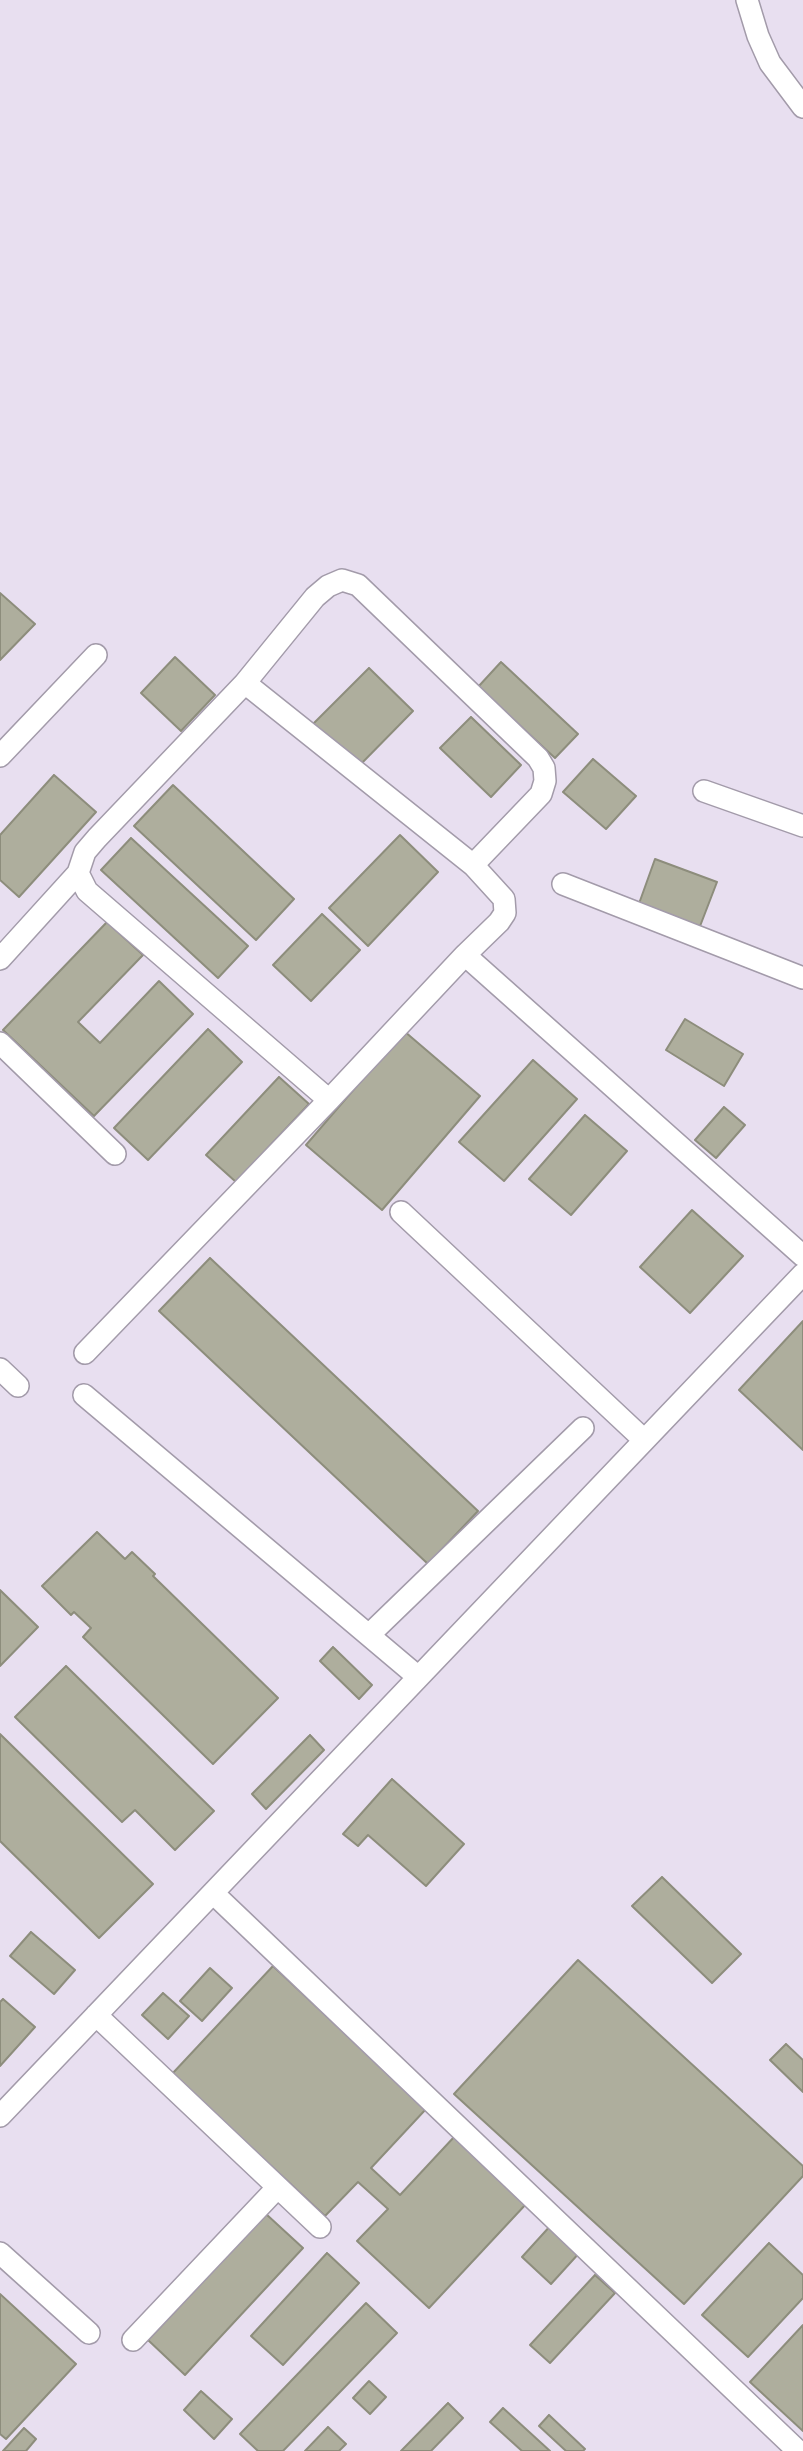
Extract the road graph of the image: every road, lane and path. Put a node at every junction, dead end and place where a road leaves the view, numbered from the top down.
1 (747, 0) edge
2 (803, 107) edge
3 (96, 654) dead end
4 (245, 683) junction
5 (0, 755) edge
6 (704, 791) dead end
7 (803, 826) edge
8 (473, 865) junction
9 (78, 873) junction
10 (564, 884) dead end
11 (465, 955) junction
12 (0, 960) edge
13 (803, 978) edge
14 (0, 1043) edge
15 (329, 1100) junction
16 (115, 1154) dead end
17 (401, 1212) dead end
18 (803, 1256) edge
19 (803, 1274) edge
20 (85, 1353) dead end
21 (0, 1369) edge
22 (18, 1386) dead end
23 (84, 1395) dead end
24 (583, 1428) dead end
25 (643, 1439) junction
26 (370, 1634) junction
27 (417, 1676) junction
28 (213, 1893) junction
29 (96, 2015) junction
30 (0, 2116) edge
31 (277, 2188) junction
32 (320, 2227) dead end
33 (0, 2253) edge
34 (89, 2333) dead end
35 (133, 2340) dead end
36 (798, 2451) edge

1 - 2 street
3 - 5 street
4 - 8 street
4 - 8 street
4 - 9 street
6 - 7 street
8 - 11 street
9 - 12 street
9 - 15 street
10 - 13 street
11 - 15 street
11 - 18 street
14 - 16 street
15 - 20 street
17 - 25 street
19 - 25 street
21 - 22 street
23 - 26 street
24 - 26 street
25 - 27 street
26 - 27 street
27 - 28 street
28 - 29 street
28 - 36 street
29 - 30 street
29 - 31 street
31 - 32 street
31 - 35 street
33 - 34 street

